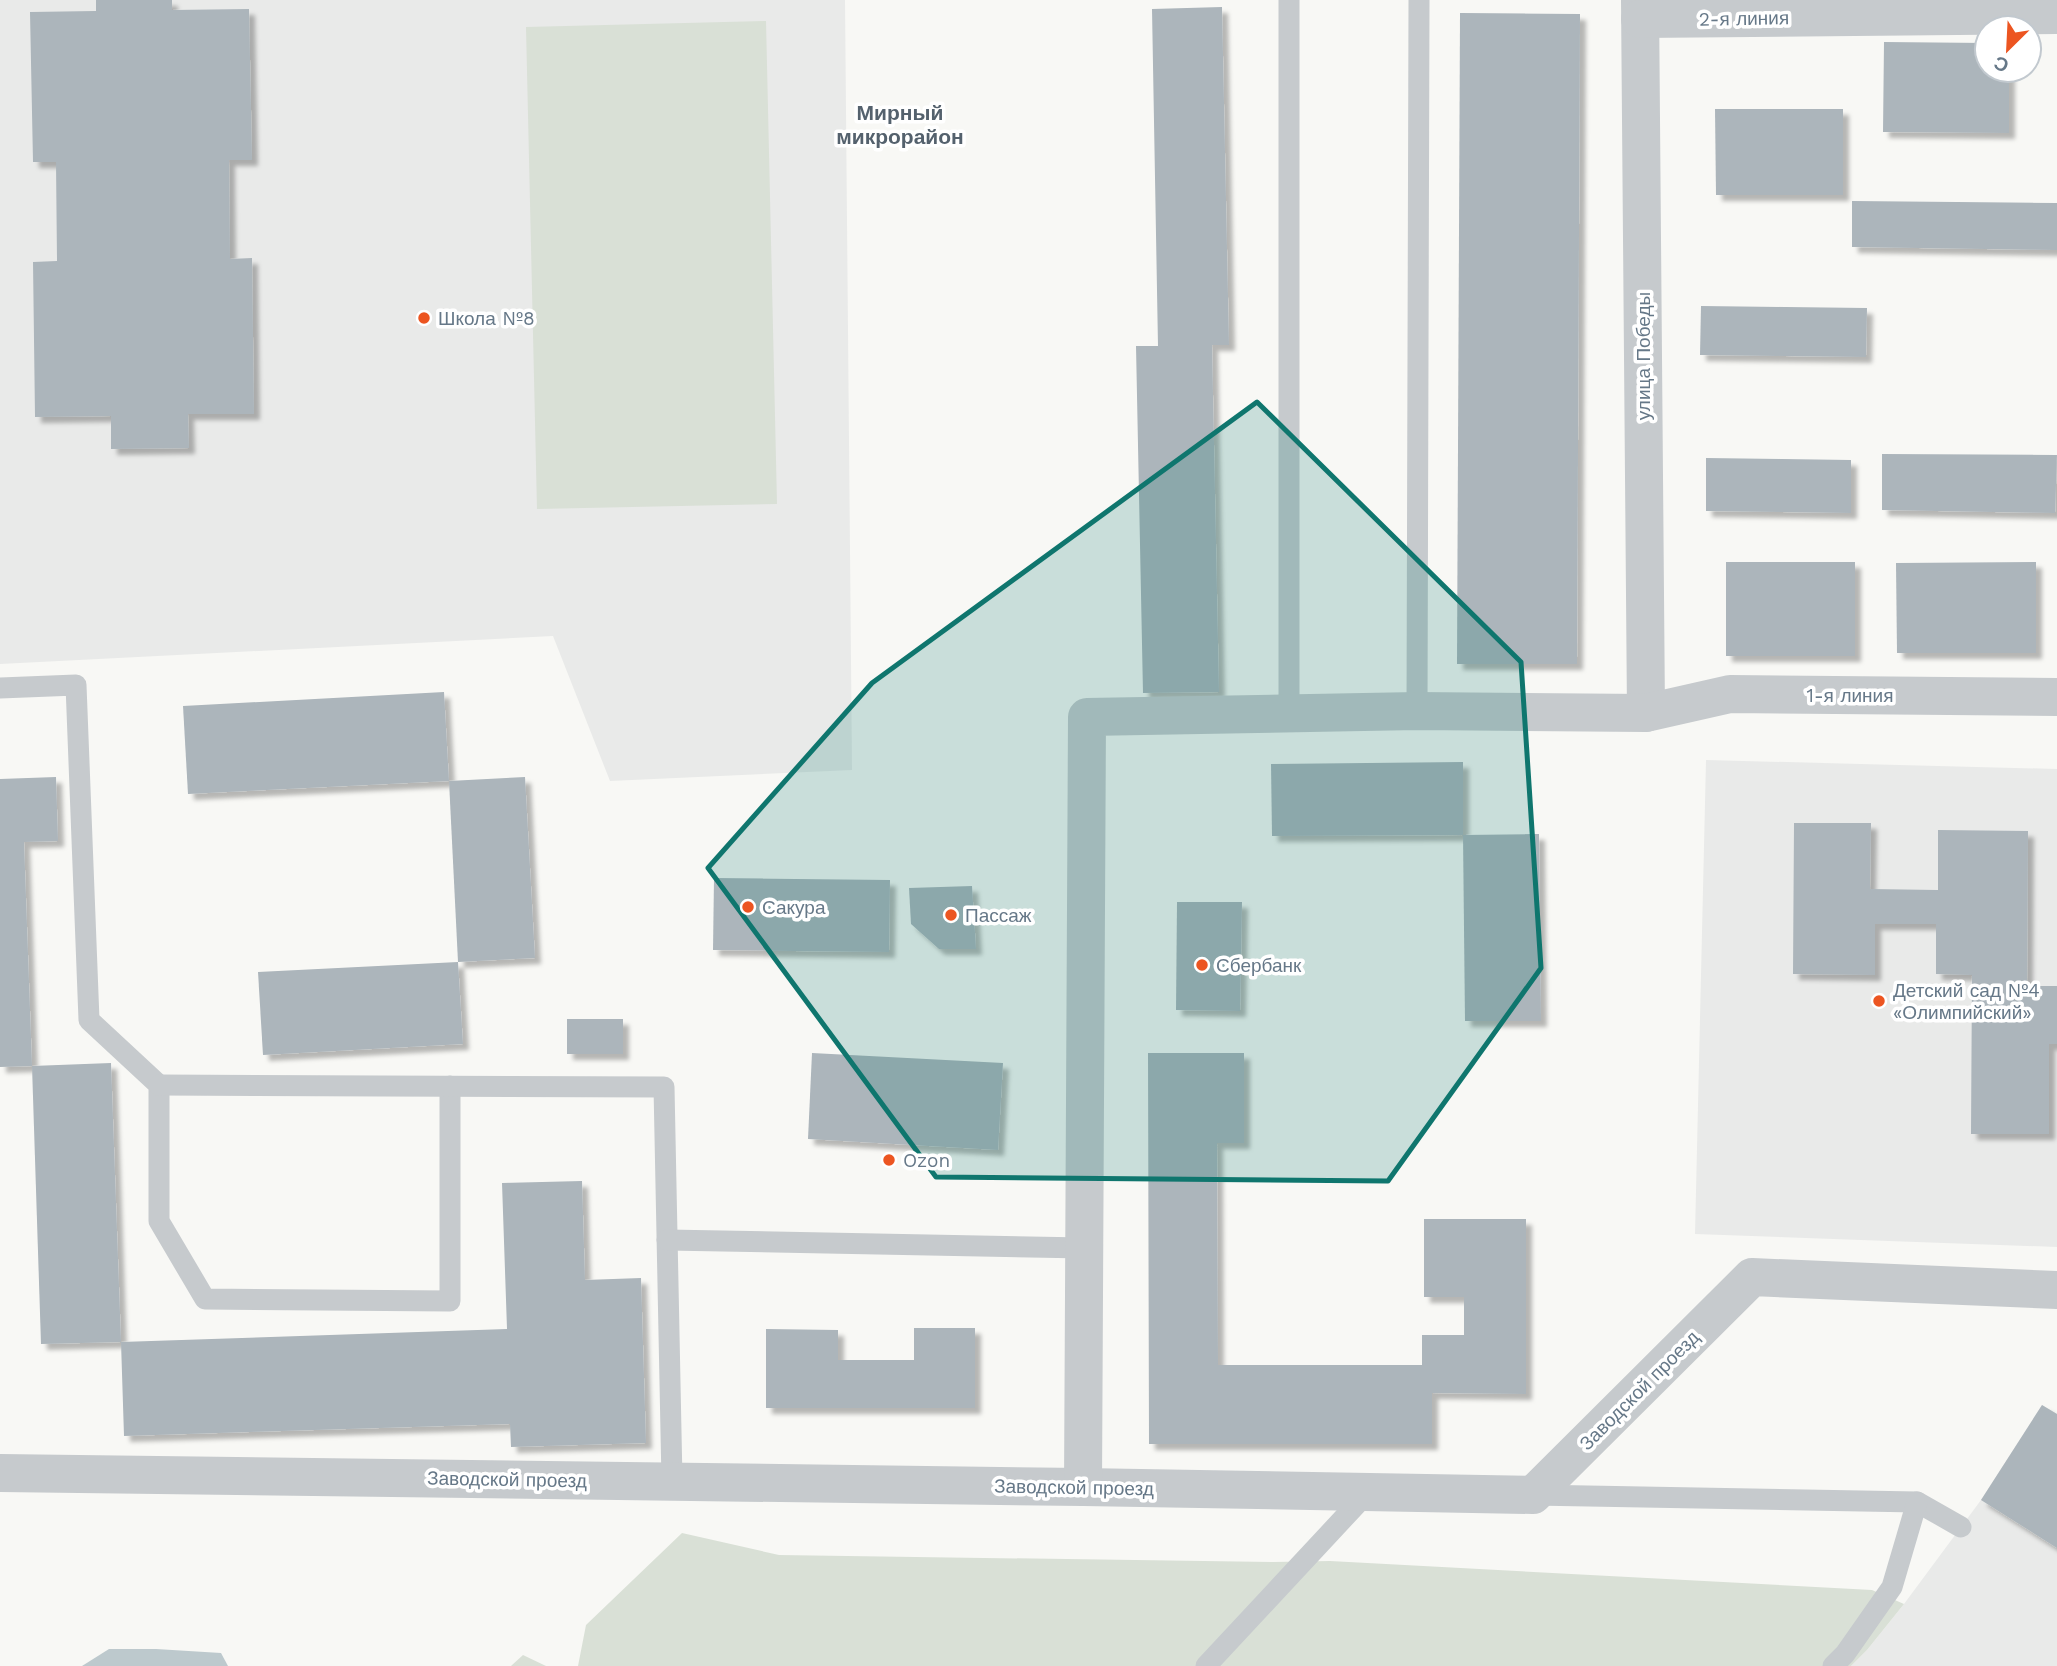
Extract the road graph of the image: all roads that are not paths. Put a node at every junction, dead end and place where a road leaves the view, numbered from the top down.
1 (1289, 0) edge
2 (1419, 0) edge
3 (1640, 9) edge
4 (2057, 15) edge
5 (0, 688) edge
6 (2057, 697) edge
7 (1417, 711) junction
8 (1646, 713) junction
9 (1289, 714) junction
10 (159, 1085) junction
11 (450, 1086) junction
12 (667, 1240) junction
13 (1085, 1248) junction
14 (2057, 1290) edge
15 (0, 1473) edge
16 (672, 1481) junction
17 (1083, 1487) junction
18 (1368, 1492) junction
19 (1533, 1495) junction
20 (1917, 1502) junction
21 (1961, 1527) dead end
22 (1206, 1666) edge
23 (1833, 1666) edge

1 - 9 lane
2 - 7 lane
3 - 4 street, 2-я линия
3 - 8 street, улица Победы
5 - 10 lane
6 - 8 street, 1-я линия
7 - 8 street, 1-я линия
7 - 9 street, 1-я линия
9 - 13 street, 1-я линия
10 - 11 lane
10 - 11 lane
11 - 12 lane
12 - 13 lane
12 - 16 lane
13 - 17 street
14 - 19 street, Заводской проезд
15 - 16 street, Заводской проезд
16 - 17 street, Заводской проезд
17 - 18 street, Заводской проезд
18 - 19 street, Заводской проезд
18 - 22 lane
19 - 20 lane
20 - 21 lane
20 - 23 lane

